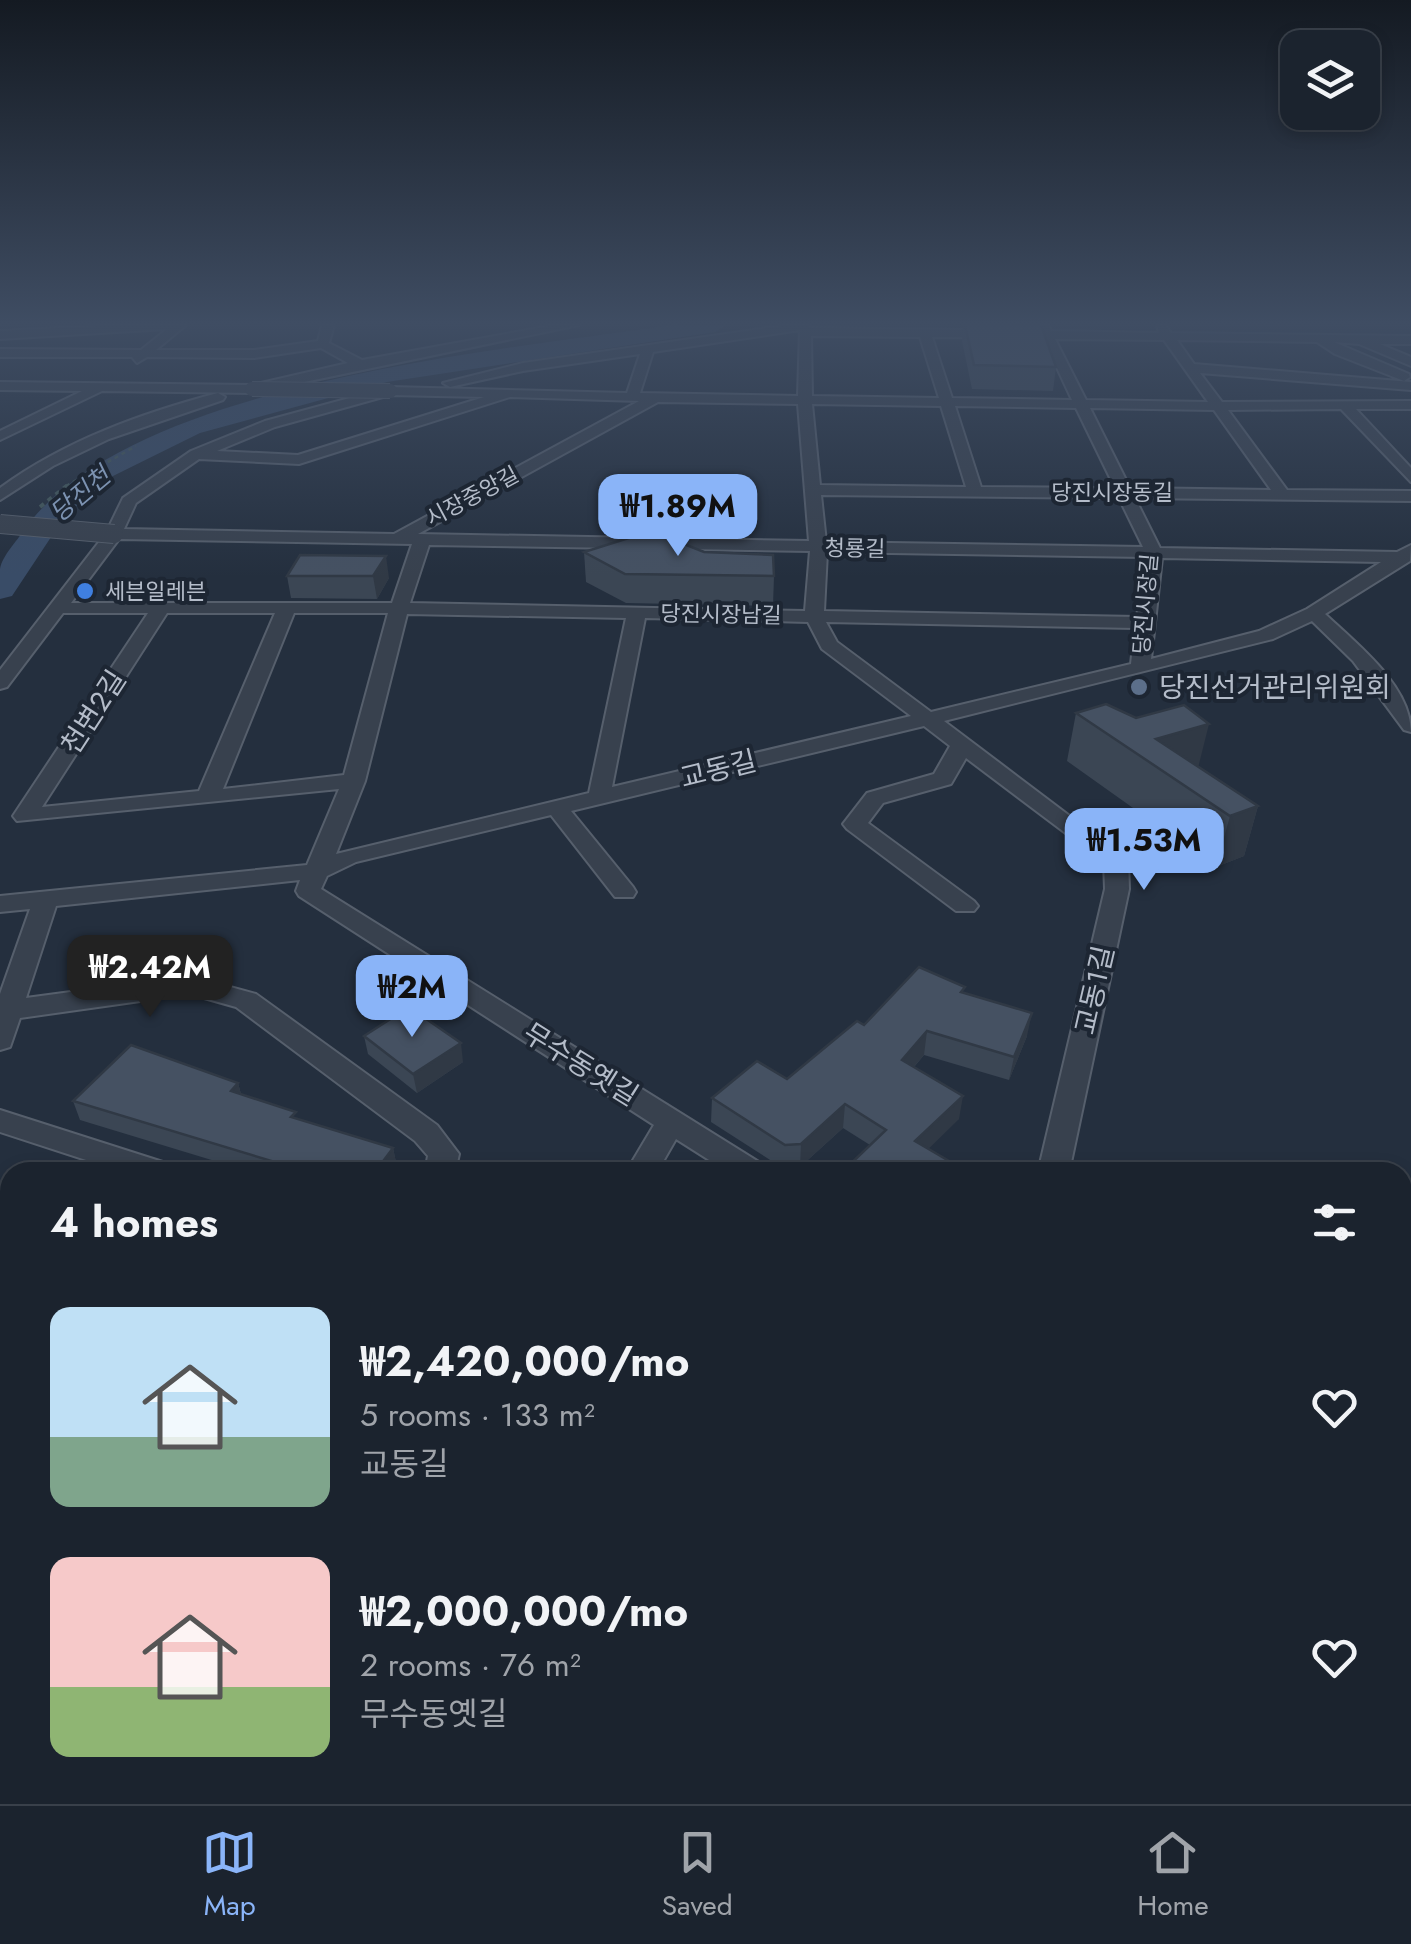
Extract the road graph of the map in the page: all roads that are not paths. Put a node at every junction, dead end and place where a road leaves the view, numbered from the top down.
1 (54, 409) edge
2 (183, 409) edge
3 (324, 409) edge
4 (459, 409) edge
5 (635, 409) edge
6 (806, 409) edge
7 (950, 409) edge
8 (1086, 409) edge
9 (1220, 409) edge
10 (1349, 409) edge
11 (0, 424) edge
12 (21, 425) junction
13 (0, 436) edge
14 (196, 454) junction
15 (1411, 476) edge
16 (812, 490) junction
17 (976, 491) junction
18 (1128, 492) junction
19 (1282, 494) junction
20 (0, 495) edge
21 (1411, 496) edge
22 (0, 524) edge
23 (114, 534) junction
24 (410, 540) junction
25 (816, 547) junction
26 (1154, 552) junction
27 (1408, 554) edge
28 (59, 608) junction
29 (160, 608) junction
30 (287, 608) junction
31 (399, 608) junction
32 (636, 612) junction
33 (1314, 614) junction
34 (814, 616) junction
35 (1142, 622) junction
36 (1140, 668) junction
37 (0, 684) edge
38 (930, 718) junction
39 (1411, 726) edge
40 (961, 746) junction
41 (354, 782) junction
42 (208, 797) junction
43 (600, 798) junction
44 (557, 808) junction
45 (0, 813) edge
46 (24, 816) junction
47 (316, 871) junction
48 (624, 892) dead end
49 (46, 899) junction
50 (0, 904) edge
51 (965, 906) dead end
52 (4, 1010) edge
53 (0, 1040) edge
54 (0, 1121) edge
55 (671, 1122) junction
56 (127, 1162) edge
57 (442, 1162) edge
58 (647, 1162) edge
59 (734, 1162) edge
60 (1056, 1162) edge

1 - 12 street
2 - 20 street
3 - 14 street
4 - 14 street
5 - 24 street, 시장중앙길
6 - 16 street, 당진시장남길
7 - 17 street
8 - 18 street, 당진시장길
9 - 19 street
10 - 15 street
11 - 12 street
12 - 13 street
14 - 23 street
16 - 17 street, 당진시장동길
16 - 25 street, 당진시장남길
17 - 18 street, 당진시장동길
18 - 19 street, 당진시장동길
18 - 26 street, 당진시장길
19 - 21 street, 당진시장동길
22 - 23 street, 청룡길, bridge
23 - 24 street, 청룡길
23 - 28 street
24 - 25 street, 청룡길
24 - 31 street
25 - 26 street, 청룡길
25 - 34 street, 당진시장남길
26 - 27 street, 청룡길
26 - 35 street, 당진시장길
27 - 33 street, 교동길
28 - 29 street
28 - 37 street
29 - 30 street
29 - 46 street, 천변2길
30 - 31 street
30 - 42 street
31 - 32 street
31 - 41 street
32 - 34 street, 당진시장남길
32 - 43 street, 당진시장남길
33 - 36 street, 교동길
33 - 39 street
34 - 35 street, 당진시장남길
34 - 38 street, 당진시장남길
35 - 36 street, 당진시장길
36 - 38 street, 교동길
38 - 40 street, 교동1길
38 - 43 street, 교동길
40 - 51 street
40 - 60 street, 교동1길
41 - 42 street
41 - 47 street
42 - 46 street
43 - 44 street, 교동길
44 - 47 street, 교동길
44 - 48 street
45 - 46 street
47 - 49 street, 교동길
47 - 55 street, 무수동옛길
49 - 50 street, 교동길
49 - 52 street
52 - 53 street
52 - 57 street
54 - 56 street
55 - 58 street
55 - 59 street, 무수동옛길

